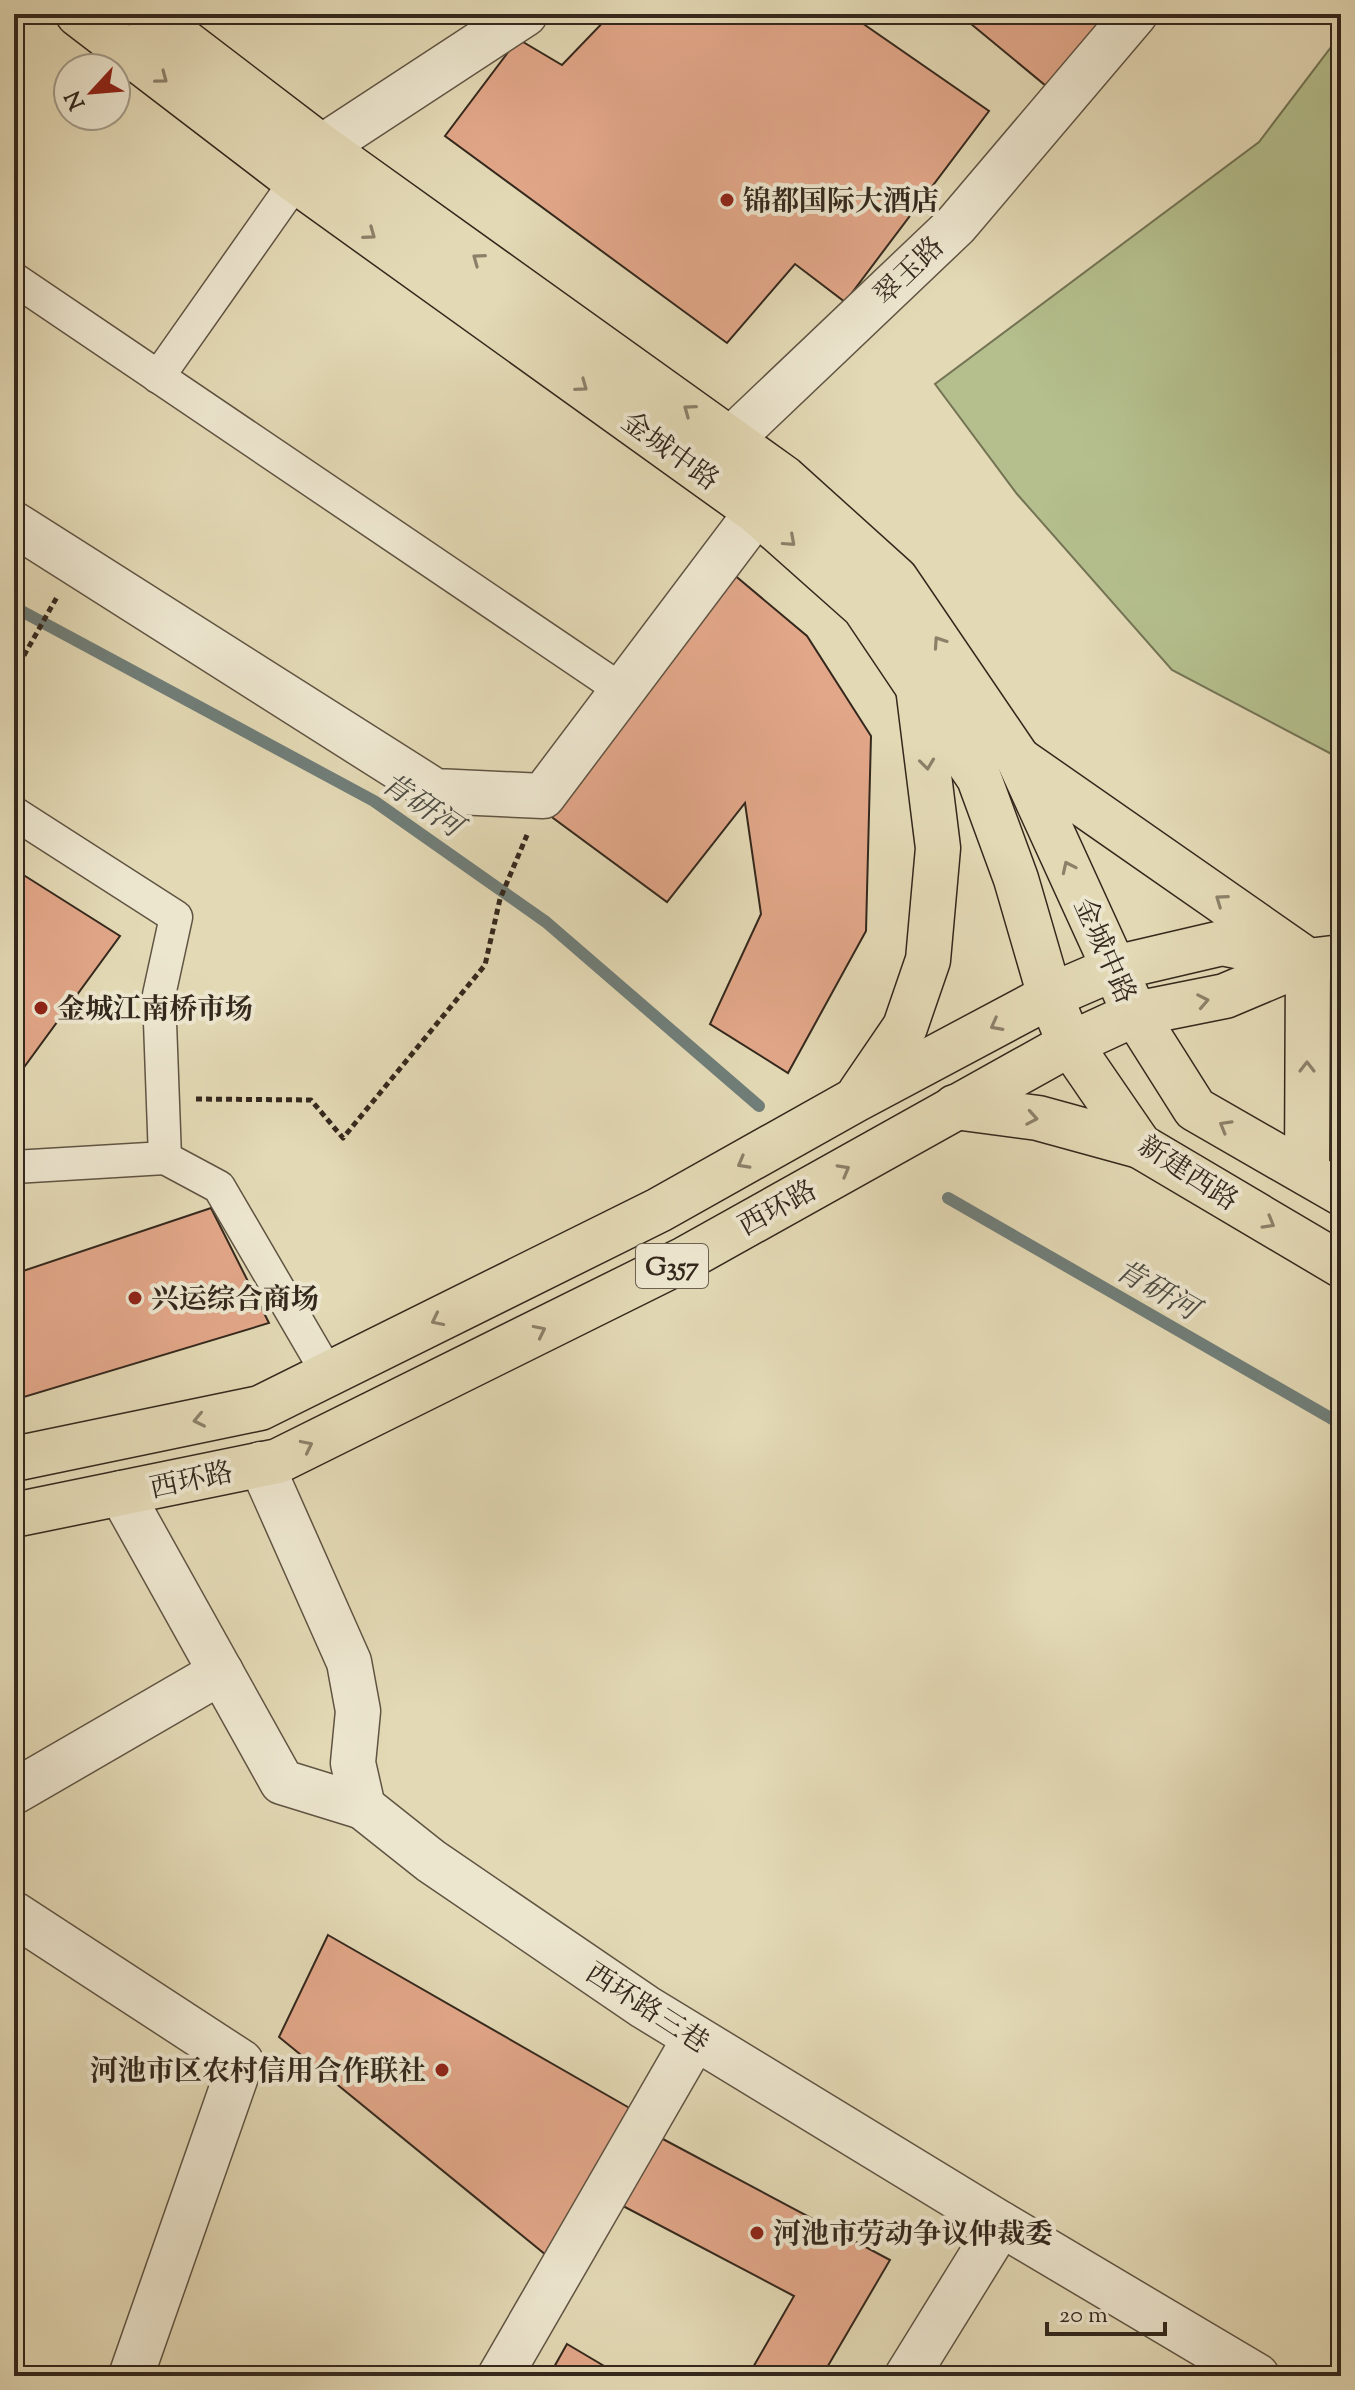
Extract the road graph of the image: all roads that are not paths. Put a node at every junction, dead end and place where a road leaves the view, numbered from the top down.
1 (78, 14) edge
2 (148, 14) edge
3 (525, 14) edge
4 (1135, 14) edge
5 (309, 164) junction
6 (14, 279) edge
7 (158, 377) junction
8 (730, 440) junction
9 (757, 512) junction
10 (14, 524) edge
11 (918, 687) junction
12 (623, 691) junction
13 (1019, 760) junction
14 (14, 813) edge
15 (1325, 959) edge
16 (1115, 968) junction
17 (1050, 996) junction
18 (1135, 1014) junction
19 (1070, 1044) junction
20 (855, 1100) junction
21 (955, 1107) junction
22 (1140, 1146) junction
23 (165, 1158) junction
24 (14, 1167) edge
25 (1324, 1183) edge
26 (1341, 1265) edge
27 (328, 1374) junction
28 (14, 1459) edge
29 (261, 1464) junction
30 (121, 1493) junction
31 (14, 1515) edge
32 (221, 1672) junction
33 (14, 1792) edge
34 (363, 1807) junction
35 (14, 1914) edge
36 (695, 2038) junction
37 (1001, 2224) junction
38 (131, 2376) edge
39 (500, 2376) edge
40 (907, 2376) edge
41 (1257, 2376) edge

1 -> 5 main road, 金城中路
2 - 5 main road, 金城中路
3 - 5 street
4 - 8 street, 翠玉路
5 - 7 street
8 -> 5 main road, 金城中路
5 -> 9 main road, 金城中路
6 - 7 street
7 - 12 street
13 -> 8 main road, 金城中路
9 -> 11 main road, 金城中路
9 - 12 street
10 - 12 street
11 - 17 main road, 金城中路
11 -> 20 main road
15 -> 13 main road
16 -> 13 main road, 金城中路
14 - 23 street
15 - 16 main road, 西环路 / G357
18 -> 15 main road, 西环路 / G357
25 -> 15 main road
16 - 17 main road, 西环路 / G357
16 - 18 main road, 金城中路
17 - 19 main road, 金城中路
17 -> 20 main road, 西环路 / G357
18 - 19 main road, 西环路 / G357
25 -> 18 main road, 新建西路
19 - 21 main road, 西环路 / G357
19 - 22 main road, 新建西路
20 -> 27 main road, 西环路 / G357
21 -> 22 main road
29 -> 21 main road, 西环路 / G357
22 -> 26 main road, 新建西路
23 - 24 street
23 - 27 street
27 -> 28 main road, 西环路 / G357
29 - 30 main road, 西环路 / G357
29 - 34 street
30 - 31 main road, 西环路 / G357
30 - 32 street
32 - 33 street
32 - 34 street
34 - 36 street, 西环路三巷
35 - 38 street
36 - 37 street, 西环路三巷
36 - 39 street
37 - 40 street
37 - 41 street, 西环路三巷

